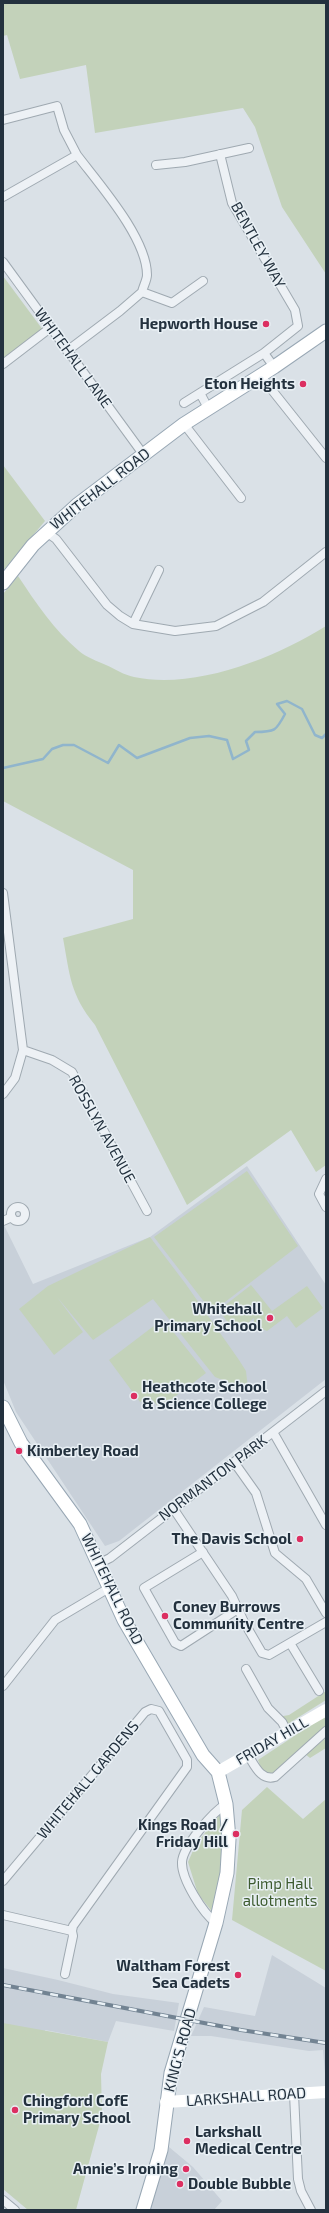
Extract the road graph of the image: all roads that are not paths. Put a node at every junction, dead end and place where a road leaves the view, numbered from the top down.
1 (3, 120) edge
2 (249, 148) dead end
3 (220, 154) junction
4 (77, 155) junction
5 (156, 165) dead end
6 (3, 198) edge
7 (3, 262) edge
8 (203, 281) dead end
9 (142, 292) junction
10 (50, 328) junction
11 (326, 330) edge
12 (67, 351) junction
13 (264, 353) junction
14 (3, 364) edge
15 (274, 367) junction
16 (260, 375) junction
17 (200, 393) junction
18 (184, 403) dead end
19 (208, 408) junction
20 (184, 424) junction
21 (143, 454) junction
22 (326, 458) edge
23 (241, 498) dead end
24 (46, 532) junction
25 (326, 552) edge
26 (159, 570) dead end
27 (3, 583) edge
28 (133, 624) junction
29 (3, 893) edge
30 (23, 1050) junction
31 (3, 1094) edge
32 (326, 1179) edge
33 (326, 1207) edge
34 (147, 1211) dead end
35 (12, 1217) dead end
36 (3, 1221) edge
37 (326, 1391) edge
38 (4, 1410) edge
39 (273, 1432) junction
40 (234, 1462) junction
41 (173, 1508) junction
42 (323, 1515) edge
43 (326, 1525) edge
44 (203, 1552) junction
45 (98, 1564) junction
46 (109, 1588) junction
47 (238, 1609) junction
48 (326, 1613) edge
49 (326, 1622) edge
50 (290, 1643) junction
51 (246, 1669) dead end
52 (3, 1686) edge
53 (319, 1691) dead end
54 (326, 1710) edge
55 (187, 1728) junction
56 (326, 1731) edge
57 (288, 1733) junction
58 (173, 1735) junction
59 (248, 1755) junction
60 (218, 1772) junction
61 (226, 1804) junction
62 (3, 1881) edge
63 (3, 1915) edge
64 (216, 1923) junction
65 (72, 1931) junction
66 (65, 1974) dead end
67 (326, 2092) edge
68 (294, 2094) junction
69 (166, 2102) junction
70 (3, 2200) edge
71 (15, 2210) edge
72 (143, 2210) edge
73 (311, 2210) edge

1 - 4 street
2 - 3 street
3 - 5 street
3 - 13 street, BENTLEY WAY
4 - 6 street
4 - 9 street
7 - 10 street, WHITEHALL LANE
8 - 9 street
9 - 12 street
10 - 12 street, WHITEHALL LANE
10 - 14 street
11 - 15 main road, WHITEHALL ROAD
12 - 21 street, WHITEHALL LANE
13 - 15 street
13 - 17 street
15 - 16 main road, WHITEHALL ROAD
16 - 19 main road, WHITEHALL ROAD
16 - 22 street
17 - 18 street
17 - 19 street
19 - 20 main road, WHITEHALL ROAD
20 - 21 main road, WHITEHALL ROAD
20 - 23 street
21 - 24 main road, WHITEHALL ROAD
24 - 27 main road, WHITEHALL ROAD
24 - 28 street
25 - 28 street
26 - 28 street
29 - 30 street
30 - 31 street
30 - 34 street, ROSSLYN AVENUE
32 - 33 street
35 - 36 street
37 - 39 street, NORMANTON PARK
38 - 45 main road, WHITEHALL ROAD
39 - 40 street, NORMANTON PARK
39 - 42 street
40 - 41 street, NORMANTON PARK
40 - 48 street
41 - 44 street
41 - 45 street, NORMANTON PARK
42 - 43 street
44 - 47 street
44 - 47 street
45 - 46 main road, WHITEHALL ROAD
46 - 52 street
46 - 55 main road, WHITEHALL ROAD
47 - 50 street
49 - 50 street
50 - 53 street
51 - 57 street
54 - 57 main road, FRIDAY HILL
55 - 58 street
55 - 60 main road, WHITEHALL ROAD
56 - 59 street
57 - 59 main road, FRIDAY HILL
58 - 62 street, WHITEHALL GARDENS
58 - 65 street, WHITEHALL GARDENS
59 - 60 main road, FRIDAY HILL
60 - 61 main road, KING'S ROAD
61 - 64 main road, KING'S ROAD
61 - 64 street
63 - 65 street
64 - 69 main road, KING'S ROAD
65 - 66 street, WHITEHALL GARDENS
67 - 68 main road, LARKSHALL ROAD
68 - 69 main road, LARKSHALL ROAD
68 - 73 street
69 - 72 main road, KING'S ROAD
70 - 71 street

